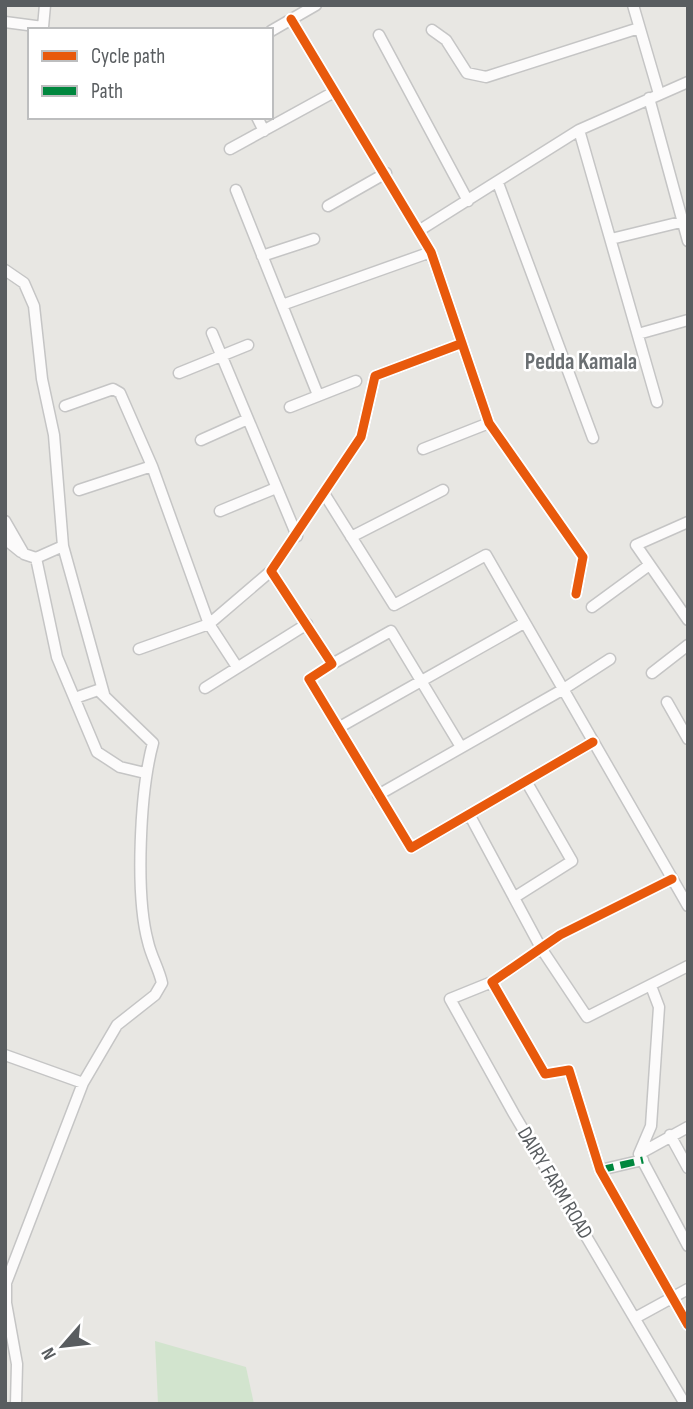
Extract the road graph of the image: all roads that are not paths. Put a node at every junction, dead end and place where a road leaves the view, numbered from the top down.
1 (45, 5) edge
2 (316, 5) edge
3 (633, 5) edge
4 (291, 19) junction
5 (5, 22) edge
6 (639, 28) junction
7 (273, 29) edge
8 (432, 30) dead end
9 (379, 35) dead end
10 (688, 82) edge
11 (334, 92) junction
12 (654, 96) junction
13 (258, 119) edge
14 (579, 130) junction
15 (264, 131) junction
16 (230, 149) dead end
17 (386, 173) junction
18 (498, 183) junction
19 (236, 190) dead end
20 (468, 201) junction
21 (328, 206) dead end
22 (685, 221) edge
23 (420, 230) junction
24 (314, 239) dead end
25 (611, 239) junction
26 (688, 241) edge
27 (431, 252) junction
28 (262, 256) junction
29 (5, 270) edge
30 (282, 305) junction
31 (688, 320) edge
32 (212, 333) dead end
33 (638, 334) junction
34 (460, 344) junction
35 (248, 345) dead end
36 (221, 355) junction
37 (179, 373) dead end
38 (356, 381) dead end
39 (318, 395) junction
40 (657, 402) dead end
41 (65, 406) dead end
42 (290, 407) dead end
43 (248, 419) junction
44 (489, 423) junction
45 (593, 438) dead end
46 (201, 440) dead end
47 (423, 449) dead end
48 (152, 466) junction
49 (276, 488) junction
50 (79, 490) dead end
51 (443, 490) dead end
52 (325, 495) junction
53 (220, 511) dead end
54 (5, 521) edge
55 (688, 522) edge
56 (296, 536) junction
57 (351, 537) junction
58 (5, 539) edge
59 (63, 546) junction
60 (24, 554) junction
61 (36, 558) junction
62 (648, 566) junction
63 (271, 572) junction
64 (576, 594) dead end
65 (592, 607) dead end
66 (688, 620) edge
67 (524, 623) junction
68 (209, 624) junction
69 (307, 624) junction
70 (688, 645) edge
71 (139, 649) dead end
72 (610, 659) dead end
73 (331, 664) junction
74 (237, 667) junction
75 (652, 673) dead end
76 (421, 681) junction
77 (205, 688) dead end
78 (562, 690) junction
79 (104, 694) junction
80 (75, 698) junction
81 (667, 702) dead end
82 (338, 728) junction
83 (688, 739) edge
84 (593, 742) junction
85 (461, 747) junction
86 (145, 773) junction
87 (526, 780) junction
88 (378, 795) junction
89 (469, 814) junction
90 (672, 879) junction
91 (515, 897) junction
92 (688, 906) edge
93 (541, 948) junction
94 (685, 971) edge
95 (492, 982) junction
96 (651, 986) junction
97 (5, 1055) edge
98 (83, 1083) junction
99 (688, 1127) edge
100 (670, 1135) junction
101 (641, 1157) junction
102 (688, 1168) edge
103 (600, 1170) junction
104 (688, 1246) edge
105 (688, 1289) edge
106 (673, 1297) junction
107 (635, 1318) junction
108 (688, 1325) edge
109 (16, 1404) edge
110 (685, 1404) edge

1 - 5 street
2 - 4 street
3 - 6 street
4 - 7 street
4 - 11 street
6 - 8 street
6 - 12 street
9 - 20 street
10 - 12 street
11 - 15 street
11 - 17 street
12 - 14 street
12 - 22 street
13 - 15 street
14 - 18 street
14 - 25 street
15 - 16 street
17 - 21 street
17 - 23 street
18 - 20 street
18 - 45 street
19 - 28 street
20 - 23 street
22 - 25 street
22 - 26 street
23 - 27 street
24 - 28 street
25 - 33 street
27 - 30 street
27 - 34 street
28 - 30 street
29 - 59 street
30 - 39 street
31 - 33 street
32 - 36 street
33 - 40 street
34 - 44 street
34 - 52 street
35 - 36 street
36 - 37 street
36 - 43 street
38 - 39 street
39 - 42 street
41 - 48 street
43 - 46 street
43 - 49 street
44 - 47 street
44 - 64 street
48 - 50 street
48 - 68 street
49 - 53 street
49 - 56 street
51 - 57 street
52 - 56 street
52 - 57 street
54 - 60 street
55 - 62 street
56 - 63 street
57 - 67 street
58 - 60 street
59 - 61 street
59 - 79 street
60 - 61 street
61 - 80 street
62 - 65 street
62 - 66 street
63 - 68 street
63 - 69 street
67 - 76 street
67 - 78 street
68 - 71 street
68 - 74 street
69 - 73 street
69 - 74 street
70 - 75 street
72 - 78 street
73 - 76 street
73 - 82 street
74 - 77 street
76 - 82 street
76 - 85 street
78 - 84 street
78 - 85 street
79 - 80 street
79 - 86 street
80 - 86 street
81 - 83 street
82 - 88 street
84 - 87 street
84 - 90 street
85 - 88 street
86 - 98 street
87 - 89 street
87 - 91 street
88 - 89 street
89 - 91 street
90 - 92 street
90 - 93 street
91 - 93 street
93 - 95 street
93 - 96 street
94 - 96 street
95 - 103 street
95 - 107 street, DAIRY FARM ROAD
96 - 101 street
97 - 98 street
98 - 109 street
99 - 100 street
100 - 101 street
100 - 102 street
101 - 103 street
101 - 104 street
103 - 106 street
105 - 106 street
106 - 107 street
106 - 108 street
107 - 110 street, DAIRY FARM ROAD

